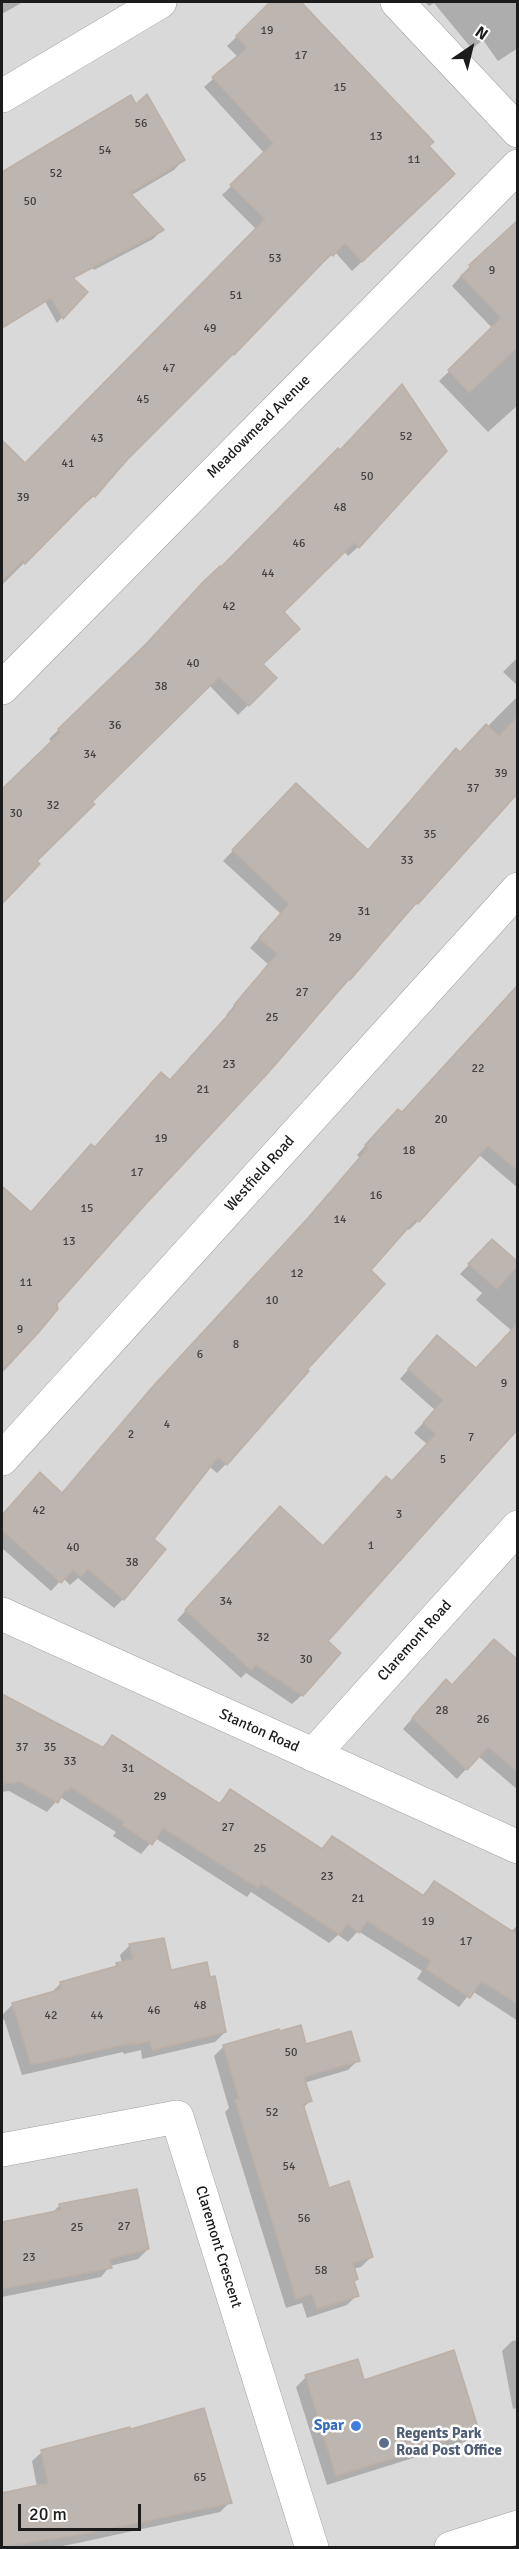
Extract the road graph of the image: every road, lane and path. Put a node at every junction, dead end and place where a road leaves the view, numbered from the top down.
1 (160, 2) edge
2 (397, 2) edge
3 (2, 96) edge
4 (518, 131) edge
5 (518, 166) edge
6 (2, 688) edge
7 (518, 889) edge
8 (2, 1459) edge
9 (518, 1527) edge
10 (2, 1614) edge
11 (313, 1755) junction
12 (518, 1847) edge
13 (2, 2150) edge
14 (518, 2527) edge
15 (312, 2547) edge
16 (451, 2547) edge

1 - 3 street
2 - 4 street
5 - 6 street, Meadowmead Avenue
7 - 8 street, Westfield Road
9 - 11 street, Claremont Road
10 - 11 street, Stanton Road
11 - 12 street, Stanton Road
13 - 15 street, Claremont Crescent
14 - 16 street

